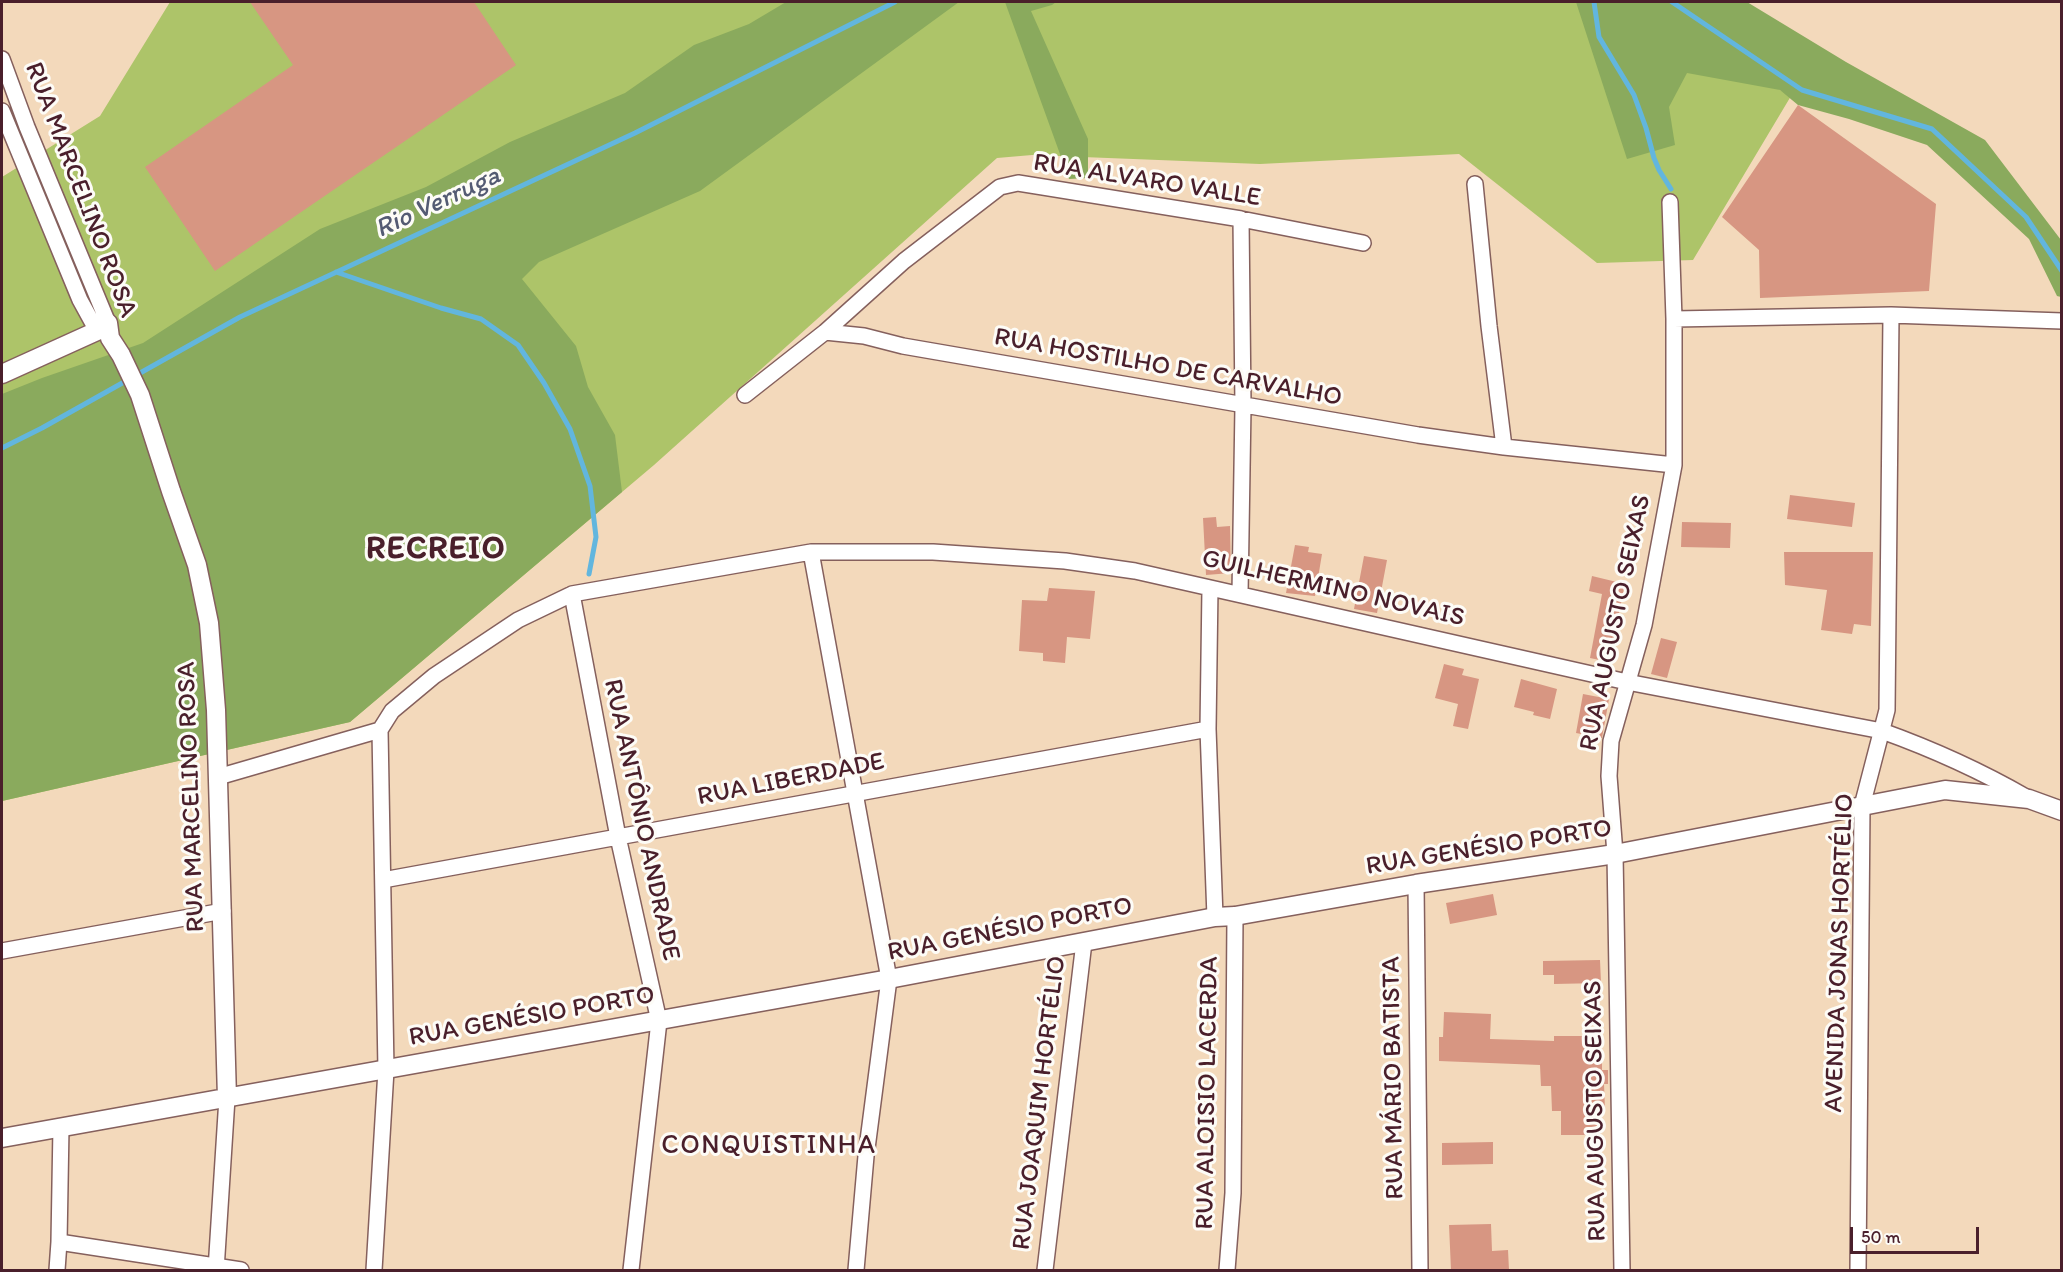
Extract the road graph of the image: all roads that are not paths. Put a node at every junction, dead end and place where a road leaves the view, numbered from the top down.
1 (2, 59) edge
2 (2, 111) edge
3 (1475, 184) dead end
4 (1670, 202) dead end
5 (1241, 219) junction
6 (1363, 243) dead end
7 (1891, 315) junction
8 (1674, 319) junction
9 (2061, 321) edge
10 (105, 331) junction
11 (825, 332) junction
12 (2, 374) edge
13 (745, 394) dead end
14 (1243, 406) junction
15 (1504, 447) junction
16 (1674, 465) junction
17 (812, 552) junction
18 (1210, 588) junction
19 (572, 594) junction
20 (1240, 594) junction
21 (1627, 682) junction
22 (1208, 729) junction
23 (380, 730) junction
24 (1881, 731) junction
25 (218, 777) junction
26 (854, 793) junction
27 (2029, 799) junction
28 (1862, 806) junction
29 (2061, 811) edge
30 (618, 837) junction
31 (1615, 854) junction
32 (383, 880) junction
33 (1416, 884) junction
34 (223, 911) junction
35 (1234, 915) junction
36 (1215, 917) junction
37 (1084, 942) junction
38 (2, 951) edge
39 (889, 979) junction
40 (659, 1021) junction
41 (387, 1070) junction
42 (227, 1098) junction
43 (61, 1127) junction
44 (2, 1138) edge
45 (59, 1242) junction
46 (216, 1269) edge
47 (57, 1270) edge
48 (242, 1270) edge
49 (374, 1270) edge
50 (631, 1270) edge
51 (855, 1270) edge
52 (1045, 1270) edge
53 (1227, 1270) edge
54 (1420, 1270) edge
55 (1622, 1270) edge
56 (1858, 1270) edge

1 - 10 street, RUA MARCELINO ROSA
2 - 10 street, RUA MARCELINO ROSA
3 - 15 street
4 - 8 street, RUA AUGUSTO SEIXAS
5 - 6 street, RUA ALVARO VALLE
5 - 11 street, RUA ALVARO VALLE
5 - 14 street
7 - 8 street
7 - 9 street
7 - 24 street, AVENIDA JONAS HORTÉLIO
8 - 16 street, RUA AUGUSTO SEIXAS
10 - 12 street
10 - 25 street, RUA MARCELINO ROSA
11 - 13 street, RUA ALVARO VALLE
11 - 14 street, RUA HOSTILHO DE CARVALHO
14 - 15 street, RUA HOSTILHO DE CARVALHO
14 - 20 street
15 - 16 street, RUA HOSTILHO DE CARVALHO
16 - 21 street, RUA AUGUSTO SEIXAS
17 - 18 street, GUILHERMINO NOVAIS
17 - 19 street, GUILHERMINO NOVAIS
17 - 26 street
18 - 20 street, GUILHERMINO NOVAIS
18 - 22 street
19 - 23 street, GUILHERMINO NOVAIS
19 - 30 street, RUA ANTÔNIO ANDRADE
20 - 21 street, GUILHERMINO NOVAIS
21 - 24 street, GUILHERMINO NOVAIS
21 - 31 street, RUA AUGUSTO SEIXAS
22 - 26 street, RUA LIBERDADE
22 - 36 street
23 - 25 street
23 - 32 street
24 - 27 street, GUILHERMINO NOVAIS
24 - 28 street, AVENIDA JONAS HORTÉLIO
25 - 34 street, RUA MARCELINO ROSA
26 - 30 street, RUA LIBERDADE
26 - 39 street
27 - 28 street, RUA GENÉSIO PORTO
27 - 29 street, GUILHERMINO NOVAIS
28 - 31 street, RUA GENÉSIO PORTO
28 - 56 street, AVENIDA JONAS HORTÉLIO
30 - 32 street, RUA LIBERDADE
30 - 40 street, RUA ANTÔNIO ANDRADE
31 - 33 street, RUA GENÉSIO PORTO
31 - 55 street, RUA AUGUSTO SEIXAS
32 - 41 street
33 - 35 street, RUA GENÉSIO PORTO
33 - 54 street, RUA MÁRIO BATISTA
34 - 38 street
34 - 42 street, RUA MARCELINO ROSA
35 - 36 street, RUA GENÉSIO PORTO
35 - 53 street, RUA ALOISIO LACERDA
36 - 37 street, RUA GENÉSIO PORTO
37 - 39 street, RUA GENÉSIO PORTO
37 - 52 street, RUA JOAQUIM HORTÉLIO
39 - 40 street, RUA GENÉSIO PORTO
39 - 51 street
40 - 41 street, RUA GENÉSIO PORTO
40 - 50 street, RUA ANTÔNIO ANDRADE
41 - 42 street, RUA GENÉSIO PORTO
41 - 49 street
42 - 43 street, RUA GENÉSIO PORTO
42 - 46 street, RUA MARCELINO ROSA
43 - 44 street, RUA GENÉSIO PORTO
43 - 45 street
45 - 46 street
45 - 47 street
46 - 48 street

